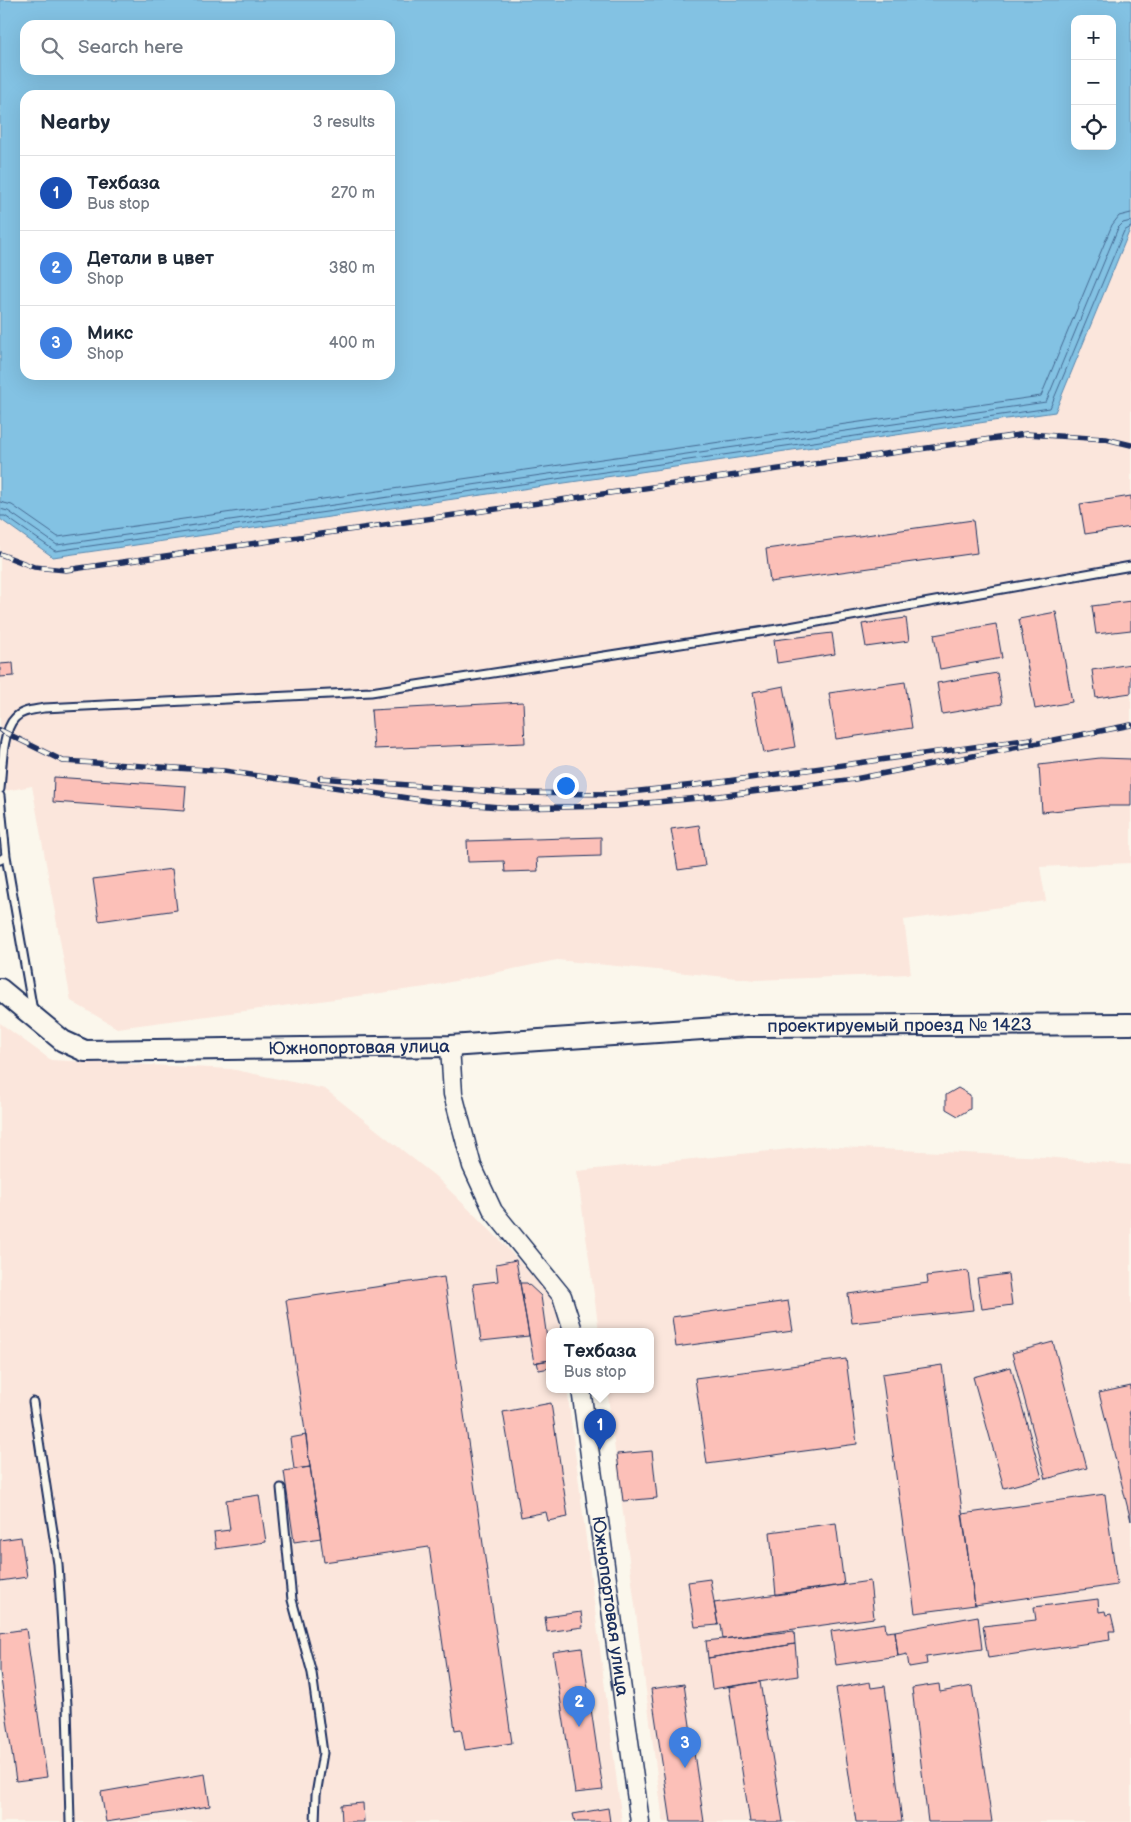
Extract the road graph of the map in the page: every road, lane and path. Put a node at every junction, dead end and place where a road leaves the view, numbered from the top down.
1 (1131, 566) edge
2 (2, 756) edge
3 (0, 789) edge
4 (0, 796) edge
5 (3, 858) edge
6 (0, 989) edge
7 (34, 1017) junction
8 (1131, 1024) edge
9 (450, 1046) junction
10 (572, 1328) edge
11 (582, 1393) edge
12 (33, 1402) dead end
13 (280, 1488) dead end
14 (70, 1822) edge
15 (315, 1822) edge
16 (640, 1822) edge

1 - 2 lane
2 - 3 lane
4 - 5 lane
5 - 7 lane
6 - 7 main road, Южнопортовая улица
7 - 9 main road, Южнопортовая улица
8 - 9 main road, проектируемый проезд № 1423
9 - 10 street, Южнопортовая улица
11 - 16 street, Южнопортовая улица
12 - 14 lane
13 - 15 lane

